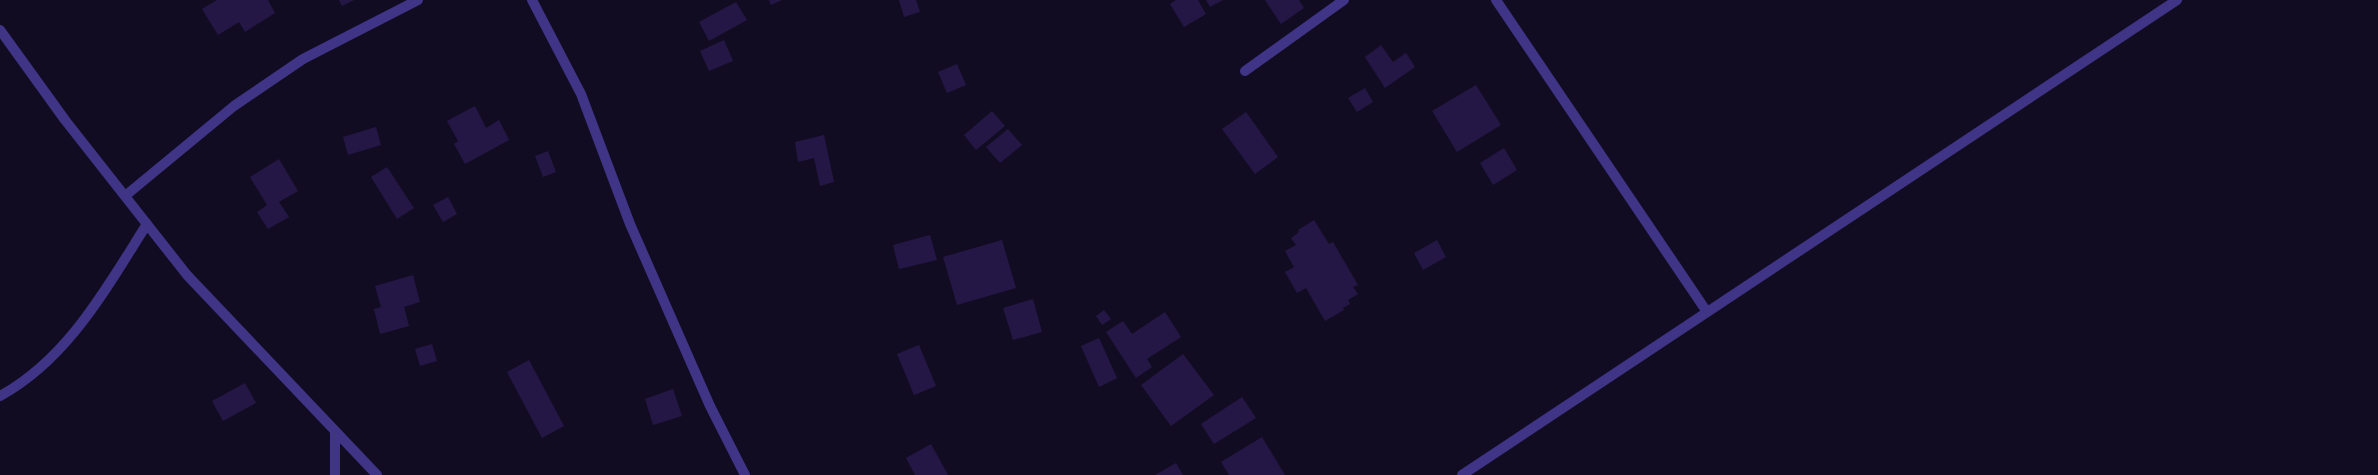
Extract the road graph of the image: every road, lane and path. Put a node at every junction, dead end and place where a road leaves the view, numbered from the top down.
1 (418, 0) edge
2 (532, 0) edge
3 (1344, 0) edge
4 (1496, 0) edge
5 (2177, 0) edge
6 (0, 30) edge
7 (1245, 71) dead end
8 (125, 196) junction
9 (147, 224) junction
10 (1707, 312) junction
11 (0, 396) edge
12 (335, 431) junction
13 (335, 475) edge
14 (377, 475) edge
15 (745, 475) edge
16 (1462, 475) edge

1 - 8 street
2 - 15 street
3 - 7 street
4 - 10 street
5 - 10 street
6 - 8 street
8 - 9 street
9 - 11 street
9 - 12 street
10 - 16 street
12 - 13 street
12 - 14 street

